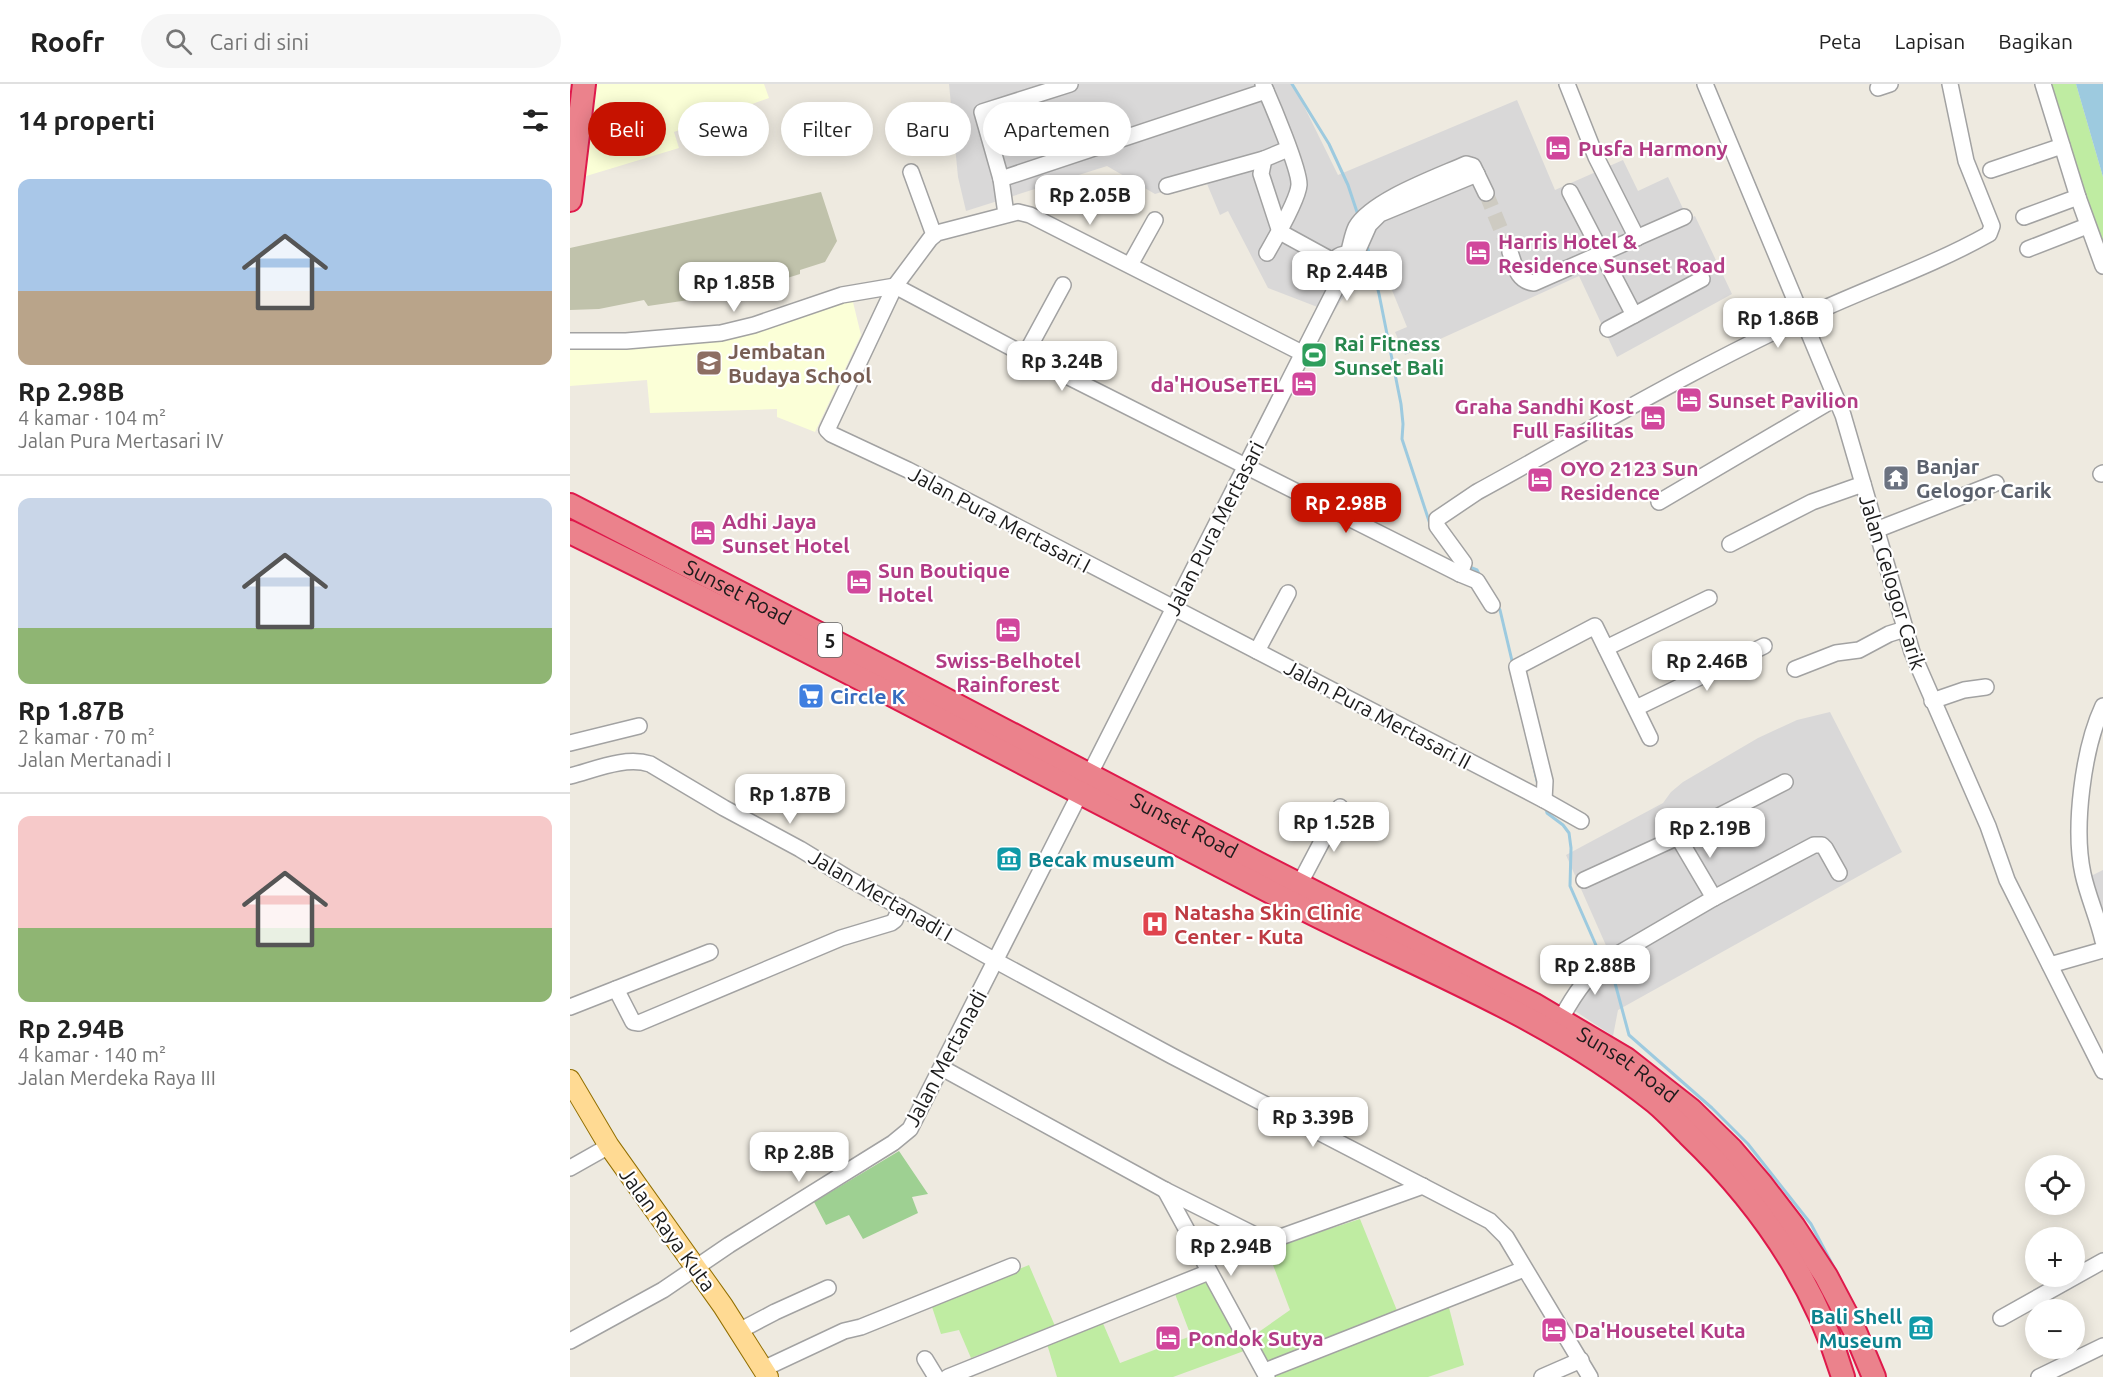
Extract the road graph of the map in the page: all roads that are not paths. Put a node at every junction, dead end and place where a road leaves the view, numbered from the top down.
1 (584, 84) edge
2 (1070, 84) edge
3 (1567, 84) edge
4 (1705, 84) edge
5 (1950, 84) edge
6 (2043, 84) edge
7 (1265, 88) edge
8 (2062, 147) junction
9 (1288, 149) junction
10 (1264, 159) junction
11 (1992, 170) dead end
12 (911, 172) dead end
13 (1001, 179) junction
14 (1167, 186) dead end
15 (1570, 192) dead end
16 (1486, 193) tunnel mouth
17 (2078, 197) junction
18 (570, 200) edge
19 (1006, 214) junction
20 (1684, 217) dead end
21 (2024, 217) dead end
22 (1155, 220) dead end
23 (2088, 226) junction
24 (1280, 232) junction
25 (934, 236) junction
26 (1637, 238) junction
27 (2028, 249) dead end
28 (1510, 252) tunnel mouth
29 (1267, 253) dead end
30 (1602, 253) junction
31 (1352, 256) junction
32 (1333, 261) junction
33 (1130, 265) junction
34 (2103, 266) edge
35 (1702, 279) dead end
36 (1340, 280) junction
37 (1063, 285) dead end
38 (895, 286) junction
39 (1634, 315) junction
40 (1803, 318) junction
41 (1608, 329) dead end
42 (570, 340) edge
43 (1302, 353) junction
44 (1025, 355) junction
45 (1836, 398) junction
46 (1245, 466) junction
47 (1996, 483) dead end
48 (1863, 484) junction
49 (1659, 502) dead end
50 (570, 505) edge
51 (1876, 530) junction
52 (570, 532) edge
53 (1730, 544) dead end
54 (1460, 574) junction
55 (1288, 593) dead end
56 (1709, 598) dead end
57 (1492, 605) dead end
58 (1174, 607) junction
59 (1905, 629) junction
60 (817, 645) junction
61 (1764, 646) dead end
62 (1606, 648) junction
63 (1257, 651) junction
64 (1795, 669) dead end
65 (1986, 687) dead end
66 (1932, 701) junction
67 (2103, 706) edge
68 (1636, 708) junction
69 (639, 726) dead end
70 (1650, 738) dead end
71 (570, 743) edge
72 (570, 776) edge
73 (1785, 782) dead end
74 (1085, 784) junction
75 (1544, 800) junction
76 (1340, 807) dead end
77 (1581, 821) dead end
78 (1678, 837) junction
79 (1839, 873) dead end
80 (1584, 880) dead end
81 (1299, 885) junction
82 (1714, 898) junction
83 (900, 907) junction
84 (2103, 941) edge
85 (2103, 950) edge
86 (710, 952) dead end
87 (996, 961) junction
88 (2050, 966) junction
89 (616, 989) junction
90 (570, 1007) edge
91 (1561, 1019) junction
92 (942, 1068) junction
93 (2103, 1071) edge
94 (570, 1080) edge
95 (609, 1146) junction
96 (570, 1168) edge
97 (1423, 1186) junction
98 (1165, 1190) junction
99 (2103, 1261) edge
100 (1012, 1266) dead end
101 (696, 1267) junction
102 (1524, 1269) junction
103 (1209, 1272) junction
104 (828, 1288) dead end
105 (2001, 1318) dead end
106 (739, 1331) junction
107 (570, 1341) edge
108 (2103, 1346) edge
109 (925, 1359) dead end
110 (1581, 1360) junction
111 (766, 1373) edge
112 (1267, 1376) edge
113 (936, 1377) edge
114 (948, 1377) edge
115 (1542, 1377) edge
116 (1590, 1377) edge
117 (1843, 1377) edge
118 (1874, 1377) edge
119 (2039, 1377) edge

1 - 18 highway
2 - 13 street
3 - 26 street
4 - 40 street, Jalan Gelogor Carik
5 - 40 street
6 - 8 street
7 - 9 street
7 - 13 street
8 - 11 street
8 - 17 street
9 - 10 street
9 - 24 street
10 - 14 street
10 - 24 street
12 - 25 street
13 - 19 street
15 - 30 street
16 - 31 street
17 - 21 street
17 - 23 street
19 - 25 street
19 - 33 street
20 - 26 street
22 - 33 street
23 - 27 street
23 - 34 street
24 - 29 street
24 - 32 street
25 - 38 street
26 - 30 street
28 - 30 street
30 - 39 street
31 - 32 street
31 - 36 street
32 - 36 street
33 - 43 street
35 - 39 street
36 - 43 street, Jalan Pura Mertasari
37 - 44 street
38 - 42 street
38 - 44 street
38 - 58 street, Jalan Pura Mertasari I
39 - 41 street
40 - 45 street, Jalan Gelogor Carik
40 - 54 street
43 - 46 street, Jalan Pura Mertasari
44 - 46 street
45 - 48 street, Jalan Gelogor Carik
45 - 49 street
46 - 54 street
46 - 58 street, Jalan Pura Mertasari
47 - 51 street
48 - 51 street, Jalan Gelogor Carik
48 - 53 street
50 - 60 highway, Sunset Road / 5
51 - 59 street, Jalan Gelogor Carik
52 - 60 highway, Sunset Road / 5
54 - 57 street
55 - 63 street
56 - 62 street
58 - 63 street, Jalan Pura Mertasari II
58 - 74 street, Jalan Pura Mertasari
59 - 64 street
59 - 66 street, Jalan Gelogor Carik
60 - 74 highway, Sunset Road / 5
61 - 68 street
62 - 68 street
62 - 75 street
63 - 75 street, Jalan Pura Mertasari II
65 - 66 street
66 - 88 street, Jalan Gelogor Carik
67 - 84 street
68 - 70 street
69 - 71 street
72 - 83 street, Jalan Mertanadi I
73 - 78 street
74 - 81 highway, Sunset Road / 5
74 - 87 street, Jalan Mertanadi
74 - 117 highway, Sunset Road / 5
75 - 77 street, Jalan Pura Mertasari II
76 - 81 street
78 - 80 street
78 - 82 street
79 - 82 street
81 - 91 highway, Sunset Road / 5
82 - 91 street
83 - 87 street, Jalan Mertanadi I
83 - 89 street
85 - 88 street
86 - 89 street
87 - 92 street, Jalan Mertanadi
87 - 97 street, Jalan Mertanadi I
88 - 93 street, Jalan Gelogor Carik
89 - 90 street
91 - 118 highway, Sunset Road / 5
92 - 98 street
92 - 101 street, Jalan Mertanadi
94 - 95 main road, Jalan Raya Kuta
95 - 96 street
95 - 101 main road, Jalan Raya Kuta
97 - 98 street
97 - 102 street, Jalan Mertanadi I
98 - 103 street
99 - 105 street
100 - 111 street
101 - 106 main road, Jalan Raya Kuta
101 - 107 street, Jalan Mertanadi
102 - 110 street, Jalan Mertanadi I
102 - 112 street
103 - 112 street
103 - 114 street
104 - 106 street
106 - 111 main road, Jalan Raya Kuta
108 - 119 street
109 - 113 street
110 - 115 street
110 - 116 street, Jalan Mertanadi I

